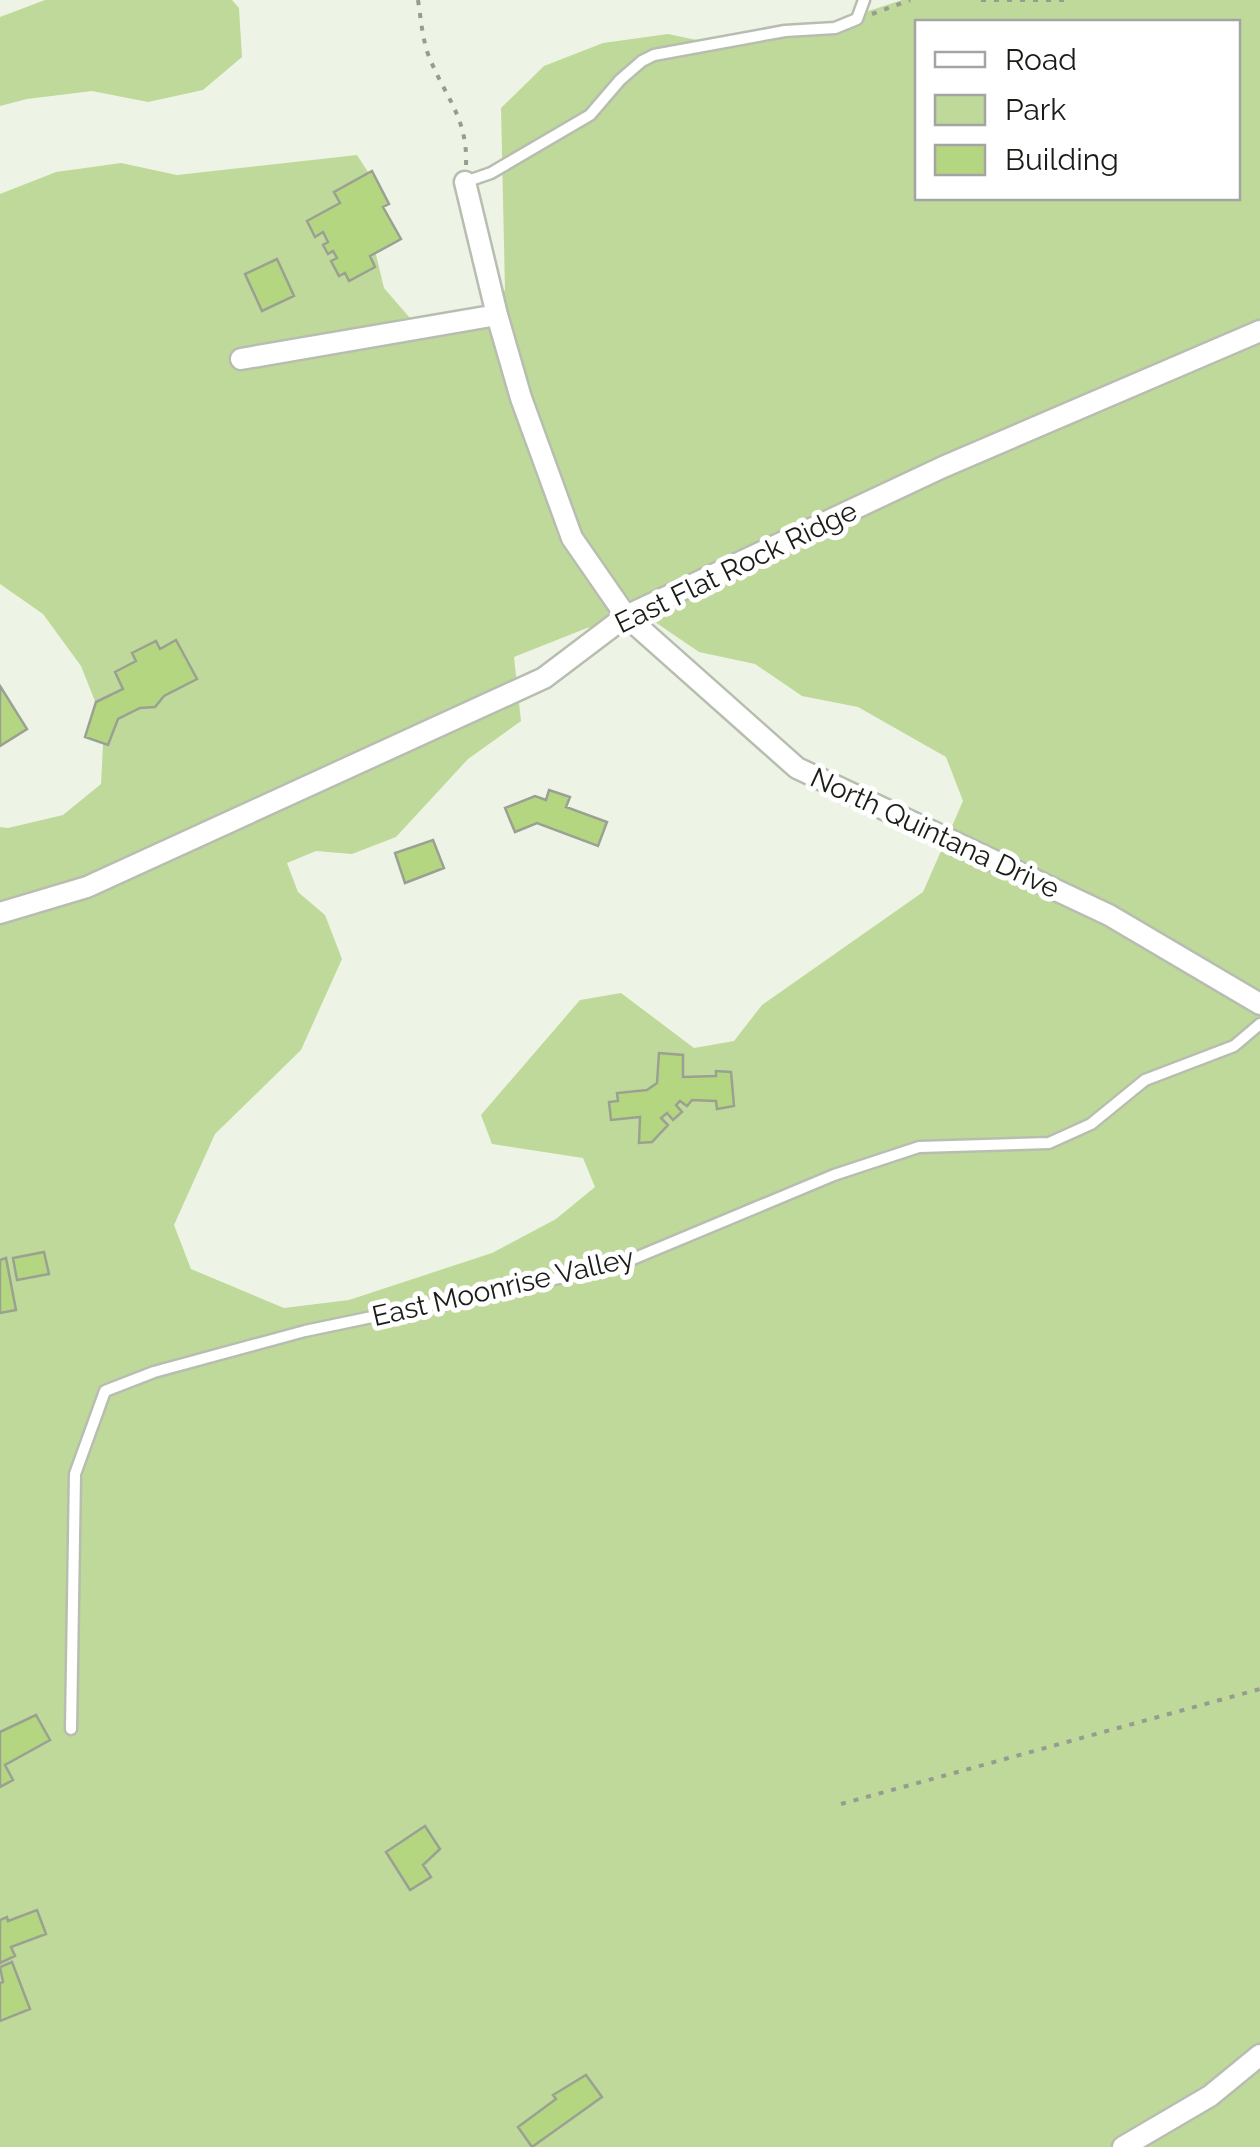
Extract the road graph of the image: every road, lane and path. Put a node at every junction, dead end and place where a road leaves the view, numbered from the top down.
1 (418, 0) edge
2 (864, 0) edge
3 (910, 0) edge
4 (982, 0) edge
5 (1070, 0) edge
6 (857, 19) junction
7 (465, 182) junction
8 (497, 315) junction
9 (1260, 331) edge
10 (241, 359) dead end
11 (626, 616) junction
12 (0, 913) edge
13 (1260, 1004) edge
14 (1260, 1024) edge
15 (1260, 1688) edge
16 (71, 1728) dead end
17 (841, 1804) dead end
18 (1260, 2055) edge
19 (1123, 2147) edge

1 - 7 path
2 - 6 lane
3 - 6 path
4 - 5 path
6 - 7 lane
7 - 8 street, North Quintana Drive
8 - 10 street
8 - 11 street, North Quintana Drive
9 - 11 street, East Flat Rock Ridge
11 - 12 street, East Flat Rock Ridge
11 - 13 street, North Quintana Drive
14 - 16 lane, East Moonrise Valley
15 - 17 path
18 - 19 street

